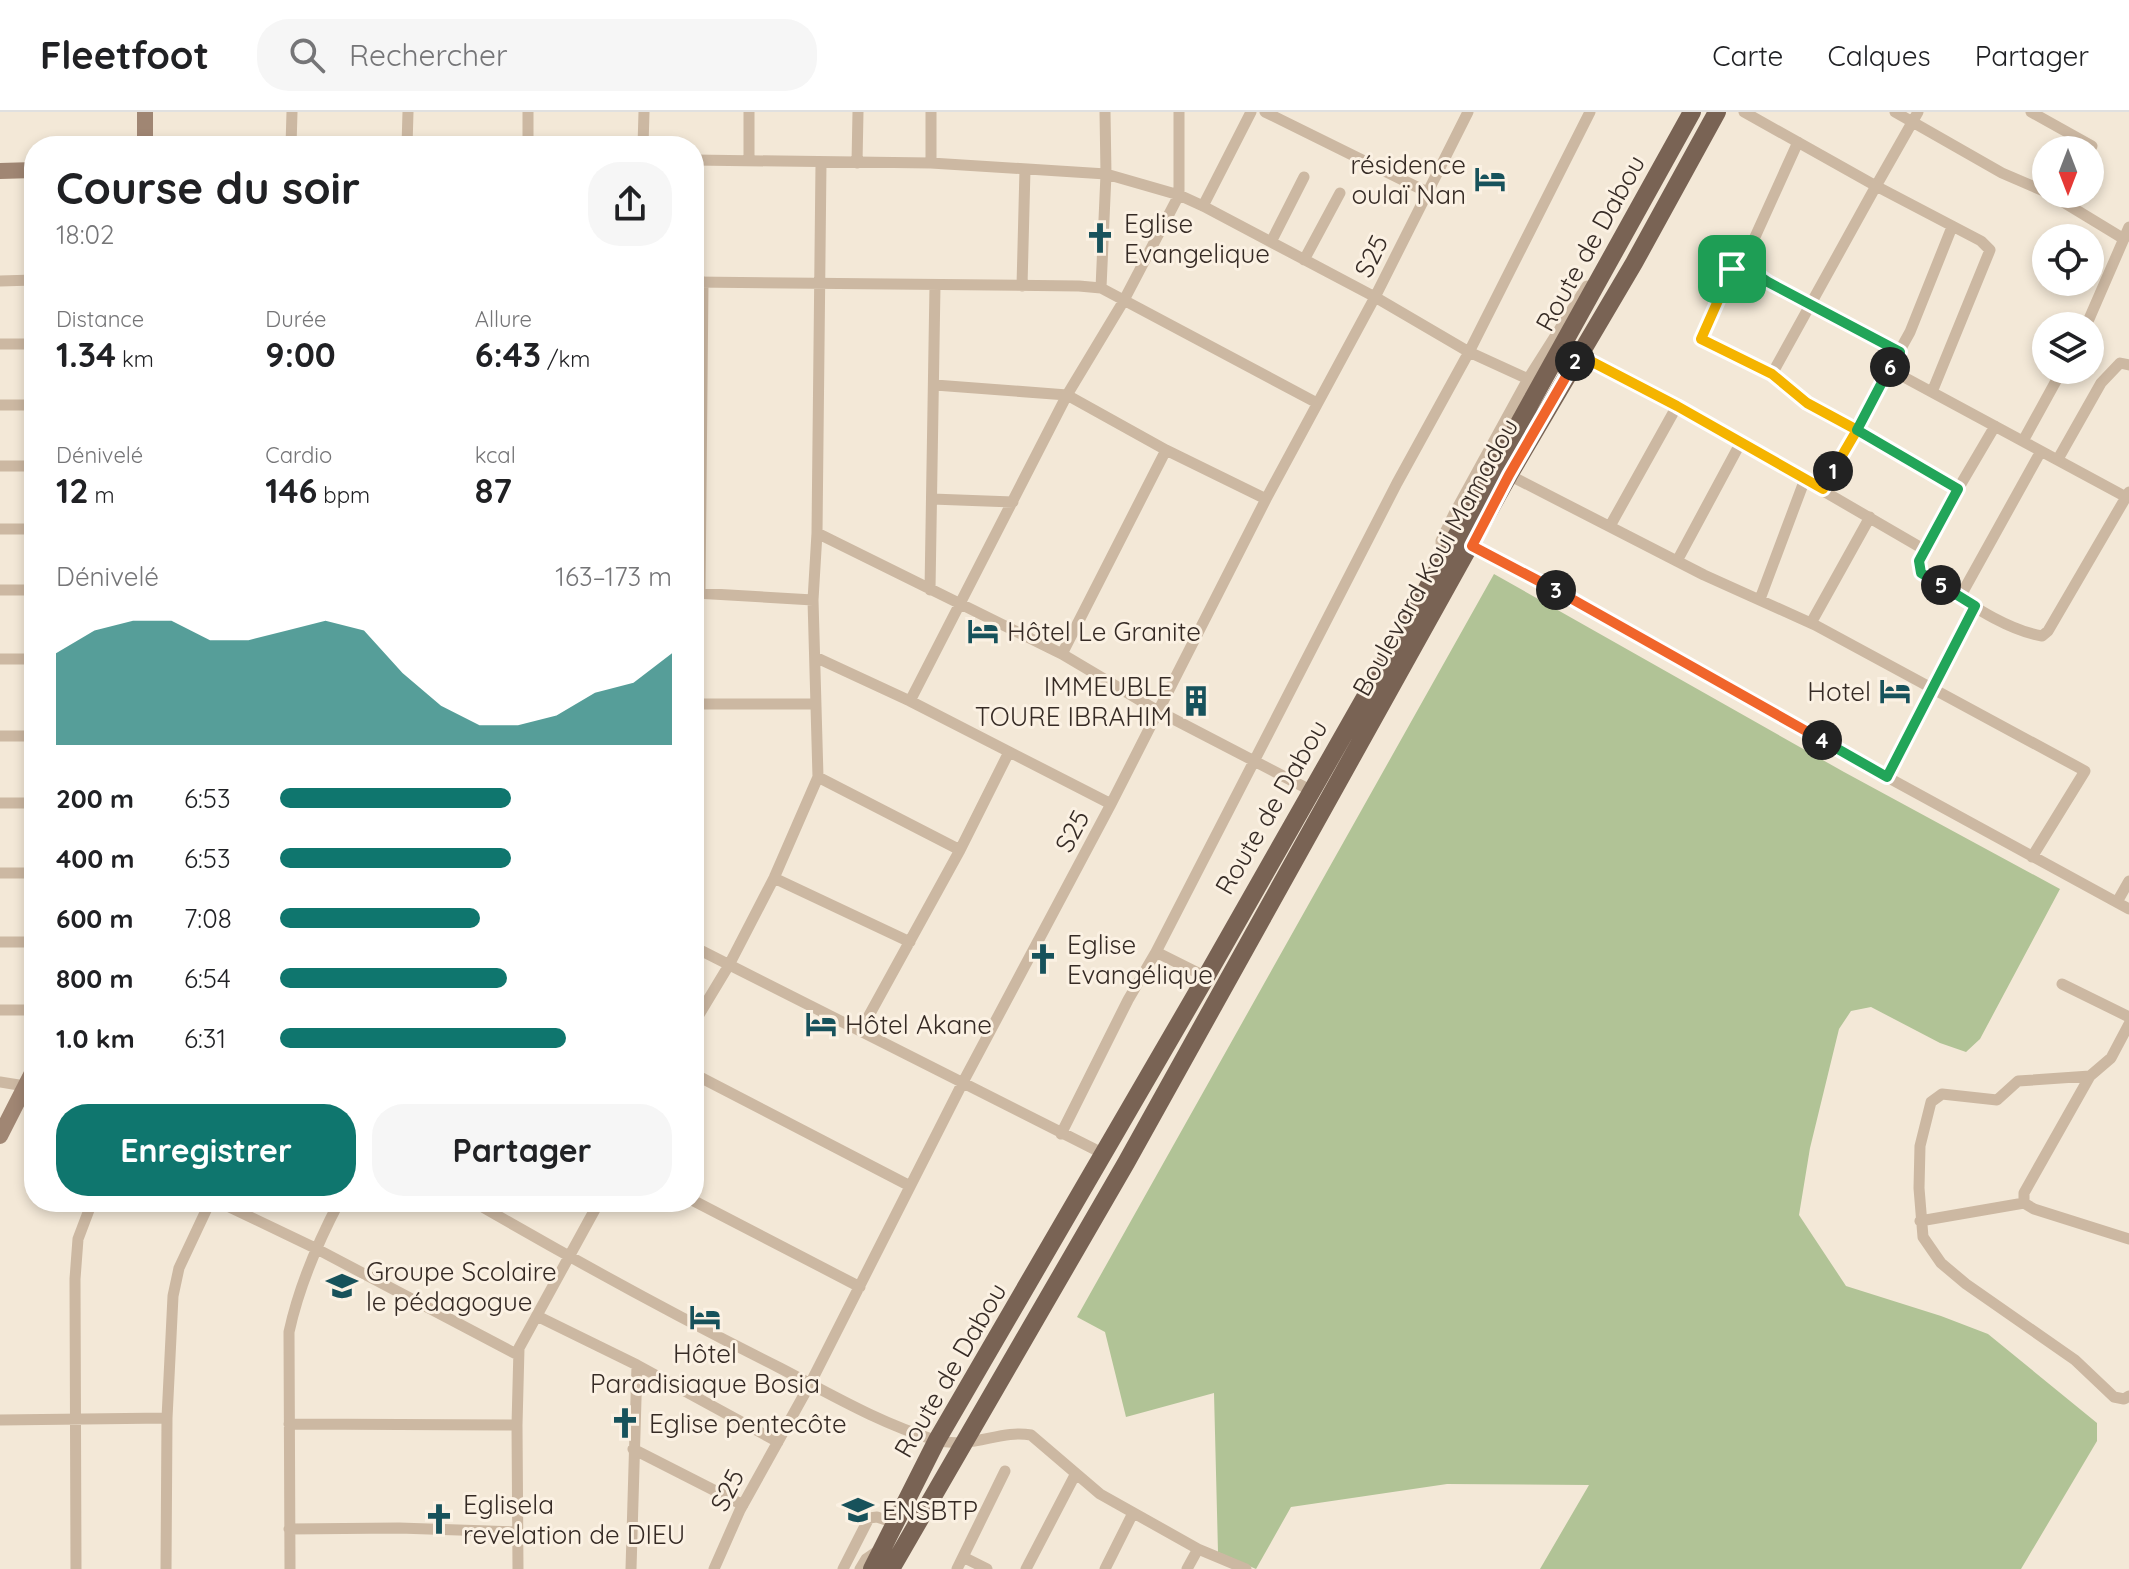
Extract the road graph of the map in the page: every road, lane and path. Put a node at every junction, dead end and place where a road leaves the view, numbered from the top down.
1 (145, 112) edge
2 (292, 112) edge
3 (408, 112) edge
4 (528, 112) edge
5 (644, 112) edge
6 (749, 112) edge
7 (858, 112) edge
8 (931, 112) edge
9 (1105, 112) edge
10 (1179, 112) edge
11 (1251, 112) edge
12 (1265, 112) edge
13 (1468, 112) edge
14 (1590, 112) edge
15 (1692, 112) edge
16 (1717, 112) edge
17 (1744, 112) edge
18 (1895, 112) edge
19 (2031, 112) edge
20 (1915, 117) edge
21 (145, 136) edge
22 (291, 136) edge
23 (407, 136) edge
24 (528, 136) edge
25 (643, 136) edge
26 (2074, 136) edge
27 (1798, 142) junction
28 (704, 160) edge
29 (749, 160) junction
30 (821, 163) junction
31 (857, 163) junction
32 (931, 163) junction
33 (1025, 169) junction
34 (24, 170) edge
35 (0, 171) edge
36 (1106, 174) junction
37 (1304, 177) dead end
38 (1876, 186) junction
39 (2032, 186) edge
40 (1427, 192) junction
41 (1340, 193) dead end
42 (1179, 195) junction
43 (1203, 206) junction
44 (2073, 208) edge
45 (1952, 227) junction
46 (2129, 227) edge
47 (2124, 239) junction
48 (1271, 242) junction
49 (1304, 260) junction
50 (1740, 262) junction
51 (1605, 270) junction
52 (24, 280) edge
53 (0, 281) edge
54 (704, 282) edge
55 (818, 285) junction
56 (935, 285) junction
57 (1022, 286) junction
58 (1101, 288) junction
59 (1375, 297) junction
60 (1123, 302) junction
61 (1810, 302) junction
62 (2092, 312) edge
63 (0, 344) edge
64 (24, 344) edge
65 (1469, 352) junction
66 (1900, 352) junction
67 (1579, 355) junction
68 (2129, 365) edge
69 (1889, 369) junction
70 (1772, 374) junction
71 (1528, 379) junction
72 (2054, 384) edge
73 (935, 385) junction
74 (1932, 392) junction
75 (1067, 395) junction
76 (1317, 403) junction
77 (0, 405) edge
78 (24, 405) edge
79 (1677, 406) junction
80 (1995, 426) junction
81 (1857, 430) junction
82 (2023, 441) junction
83 (1741, 442) junction
84 (1166, 450) junction
85 (2041, 451) junction
86 (2058, 459) junction
87 (0, 466) edge
88 (24, 466) edge
89 (1509, 475) junction
90 (1805, 479) junction
91 (1823, 489) junction
92 (1958, 489) junction
93 (2128, 495) edge
94 (932, 499) junction
95 (1266, 499) junction
96 (1013, 502) junction
97 (1870, 517) junction
98 (1610, 526) junction
99 (0, 529) edge
100 (24, 529) edge
101 (817, 533) junction
102 (1472, 546) junction
103 (1925, 550) junction
104 (1677, 561) junction
105 (1442, 562) junction
106 (0, 590) edge
107 (24, 590) edge
108 (930, 590) junction
109 (704, 593) edge
110 (1960, 597) junction
111 (1760, 599) junction
112 (813, 600) junction
113 (961, 604) junction
114 (1975, 606) junction
115 (1811, 623) junction
116 (1062, 654) junction
117 (815, 657) junction
118 (0, 659) edge
119 (24, 659) edge
120 (1933, 690) junction
121 (910, 701) junction
122 (704, 704) edge
123 (815, 704) junction
124 (1158, 711) junction
125 (0, 736) edge
126 (24, 736) edge
127 (1009, 752) junction
128 (1254, 760) junction
129 (818, 777) junction
130 (1887, 777) junction
131 (1310, 790) junction
132 (0, 803) edge
133 (24, 803) edge
134 (1111, 804) junction
135 (960, 850) junction
136 (2032, 857) junction
137 (0, 873) edge
138 (24, 873) edge
139 (774, 878) junction
140 (2129, 881) edge
141 (2117, 902) junction
142 (2129, 909) edge
143 (0, 942) edge
144 (24, 942) edge
145 (910, 942) junction
146 (704, 952) edge
147 (1156, 952) junction
148 (729, 965) junction
149 (1206, 977) junction
150 (2062, 984) dead end
151 (704, 1006) edge
152 (0, 1010) edge
153 (24, 1010) edge
154 (2129, 1017) edge
155 (2129, 1024) edge
156 (861, 1030) junction
157 (2090, 1076) junction
158 (704, 1079) edge
159 (0, 1082) edge
160 (962, 1084) junction
161 (24, 1095) edge
162 (24, 1099) edge
163 (1061, 1134) junction
164 (0, 1136) edge
165 (1102, 1153) junction
166 (910, 1186) junction
167 (2024, 1203) junction
168 (704, 1206) edge
169 (88, 1212) edge
170 (205, 1212) edge
171 (240, 1212) edge
172 (334, 1212) edge
173 (491, 1212) edge
174 (594, 1212) edge
175 (1920, 1221) junction
176 (2129, 1239) edge
177 (315, 1248) junction
178 (569, 1258) junction
179 (860, 1287) junction
180 (537, 1316) junction
181 (518, 1355) junction
182 (637, 1365) junction
183 (810, 1384) junction
184 (2129, 1396) edge
185 (167, 1418) junction
186 (0, 1420) edge
187 (76, 1420) junction
188 (289, 1424) junction
189 (517, 1425) junction
190 (937, 1440) junction
191 (778, 1442) junction
192 (963, 1444) junction
193 (633, 1449) junction
194 (1005, 1471) dead end
195 (1075, 1475) junction
196 (743, 1505) junction
197 (1133, 1513) junction
198 (895, 1523) junction
199 (289, 1529) junction
200 (518, 1532) junction
201 (1198, 1549) junction
202 (963, 1557) junction
203 (892, 1561) edge
204 (76, 1569) edge
205 (166, 1569) edge
206 (290, 1569) edge
207 (518, 1569) edge
208 (631, 1569) edge
209 (714, 1569) edge
210 (843, 1569) edge
211 (860, 1569) edge
212 (872, 1569) edge
213 (957, 1569) edge
214 (987, 1569) edge
215 (1026, 1569) edge
216 (1105, 1569) edge
217 (1187, 1569) edge
218 (1246, 1569) edge

1 - 21 street
2 - 22 street
3 - 23 street
4 - 24 street
5 - 25 street
6 - 29 street
7 - 31 street
8 - 32 street
9 - 36 street
10 - 42 street
11 - 43 street
12 - 40 street
13 - 40 street, S25
14 - 65 street
15 - 51 main road, Route de Dabou
16 - 67 main road, Boulevard Koui Mamadou
17 - 27 street
18 - 20 street
19 - 26 street
20 - 38 street
20 - 39 street
27 - 38 street
27 - 50 street
28 - 29 street
29 - 30 street
30 - 31 street
30 - 55 street
31 - 32 street
32 - 33 street
33 - 36 street
33 - 57 street
34 - 35 street
36 - 42 street
36 - 58 street
37 - 48 street
38 - 45 street
38 - 61 street
40 - 59 street, S25
41 - 49 street
42 - 43 street
42 - 60 street
43 - 48 street
44 - 47 street
45 - 66 street
45 - 74 street
46 - 47 street
47 - 62 street
48 - 49 street
49 - 59 street
50 - 61 street
50 - 70 street
51 - 71 street
51 - 105 main road, Route de Dabou
52 - 53 street
54 - 55 street
55 - 56 street
55 - 101 street
56 - 57 street
56 - 73 street
57 - 58 street
58 - 60 street
59 - 65 street
59 - 76 street, S25
60 - 75 street
60 - 76 street
61 - 66 street
61 - 70 street
63 - 64 street
65 - 71 street
65 - 128 street
66 - 69 street
67 - 79 street
67 - 89 main road, Boulevard Koui Mamadou
68 - 86 street
69 - 74 street
69 - 81 street
70 - 81 street
71 - 105 street
72 - 82 street
73 - 75 street
73 - 94 street
74 - 80 street
75 - 84 street
75 - 96 street
76 - 95 street, S25
77 - 78 street
79 - 83 street
79 - 98 street
80 - 82 street
80 - 92 street
81 - 91 street
81 - 92 street
82 - 85 street
83 - 90 street
83 - 104 street
84 - 95 street
84 - 116 street
85 - 86 street
85 - 110 street
86 - 93 street
87 - 88 street
89 - 98 street
89 - 102 main road, Boulevard Koui Mamadou
90 - 91 street
90 - 111 street
91 - 97 street
92 - 103 street
93 - 114 street
94 - 96 street
94 - 108 street
95 - 124 street, S25
96 - 113 street
97 - 103 street
97 - 115 street
98 - 104 street
99 - 100 street
101 - 108 street
101 - 112 street
102 - 130 street
102 - 192 main road, Boulevard Koui Mamadou
103 - 110 street
104 - 111 street
105 - 131 main road, Route de Dabou
106 - 107 street
108 - 113 street
109 - 112 street
110 - 114 street
111 - 115 street
112 - 117 street
113 - 116 street
113 - 121 street
114 - 120 street
115 - 120 street
116 - 124 street
117 - 121 street
117 - 123 street
118 - 119 street
120 - 130 street
120 - 136 street
121 - 127 street
122 - 123 street
123 - 129 street
124 - 128 street
124 - 134 street, S25
125 - 126 street
127 - 134 street
127 - 135 street
128 - 131 street
128 - 147 street
129 - 135 street
129 - 139 street
130 - 136 street
131 - 149 main road, Route de Dabou
132 - 133 street
134 - 160 street, S25
135 - 145 street
136 - 141 street
137 - 138 street
139 - 145 street
139 - 148 street
140 - 141 street
141 - 142 street
143 - 144 street
145 - 156 street
146 - 148 street
147 - 149 street
147 - 163 street
148 - 151 street
148 - 156 street
149 - 165 main road, Route de Dabou
150 - 154 street
152 - 153 street
155 - 157 street
156 - 160 street
157 - 167 street
157 - 175 street
158 - 166 street
159 - 161 street
160 - 163 street
160 - 166 street, S25
162 - 164 street
163 - 165 street
165 - 190 main road, Route de Dabou
166 - 179 street, S25
167 - 175 street
167 - 176 street
168 - 179 street
169 - 187 street
170 - 185 street
171 - 177 street
172 - 177 street
173 - 178 street
174 - 178 street
175 - 184 street
177 - 181 street
177 - 188 street
178 - 180 street
178 - 183 street
179 - 183 street, S25
180 - 181 street
180 - 182 street
181 - 189 street
182 - 191 street
182 - 193 street
183 - 190 street
183 - 191 street, S25
185 - 187 street
185 - 205 street
186 - 187 street
187 - 204 street
188 - 189 street
188 - 199 street
189 - 200 street
190 - 192 street
190 - 198 main road, Route de Dabou
191 - 196 street, S25
192 - 195 street
192 - 203 main road, Route de Dabou
193 - 196 street
193 - 208 street
194 - 202 street
195 - 197 street
195 - 215 street
196 - 209 street, S25
197 - 201 street
197 - 216 street
198 - 203 main road, Route de Dabou
198 - 210 street
199 - 200 street
199 - 206 street
200 - 207 street
201 - 217 street
201 - 218 street
202 - 213 street
202 - 214 street
203 - 211 street
203 - 212 main road, Route de Dabou

